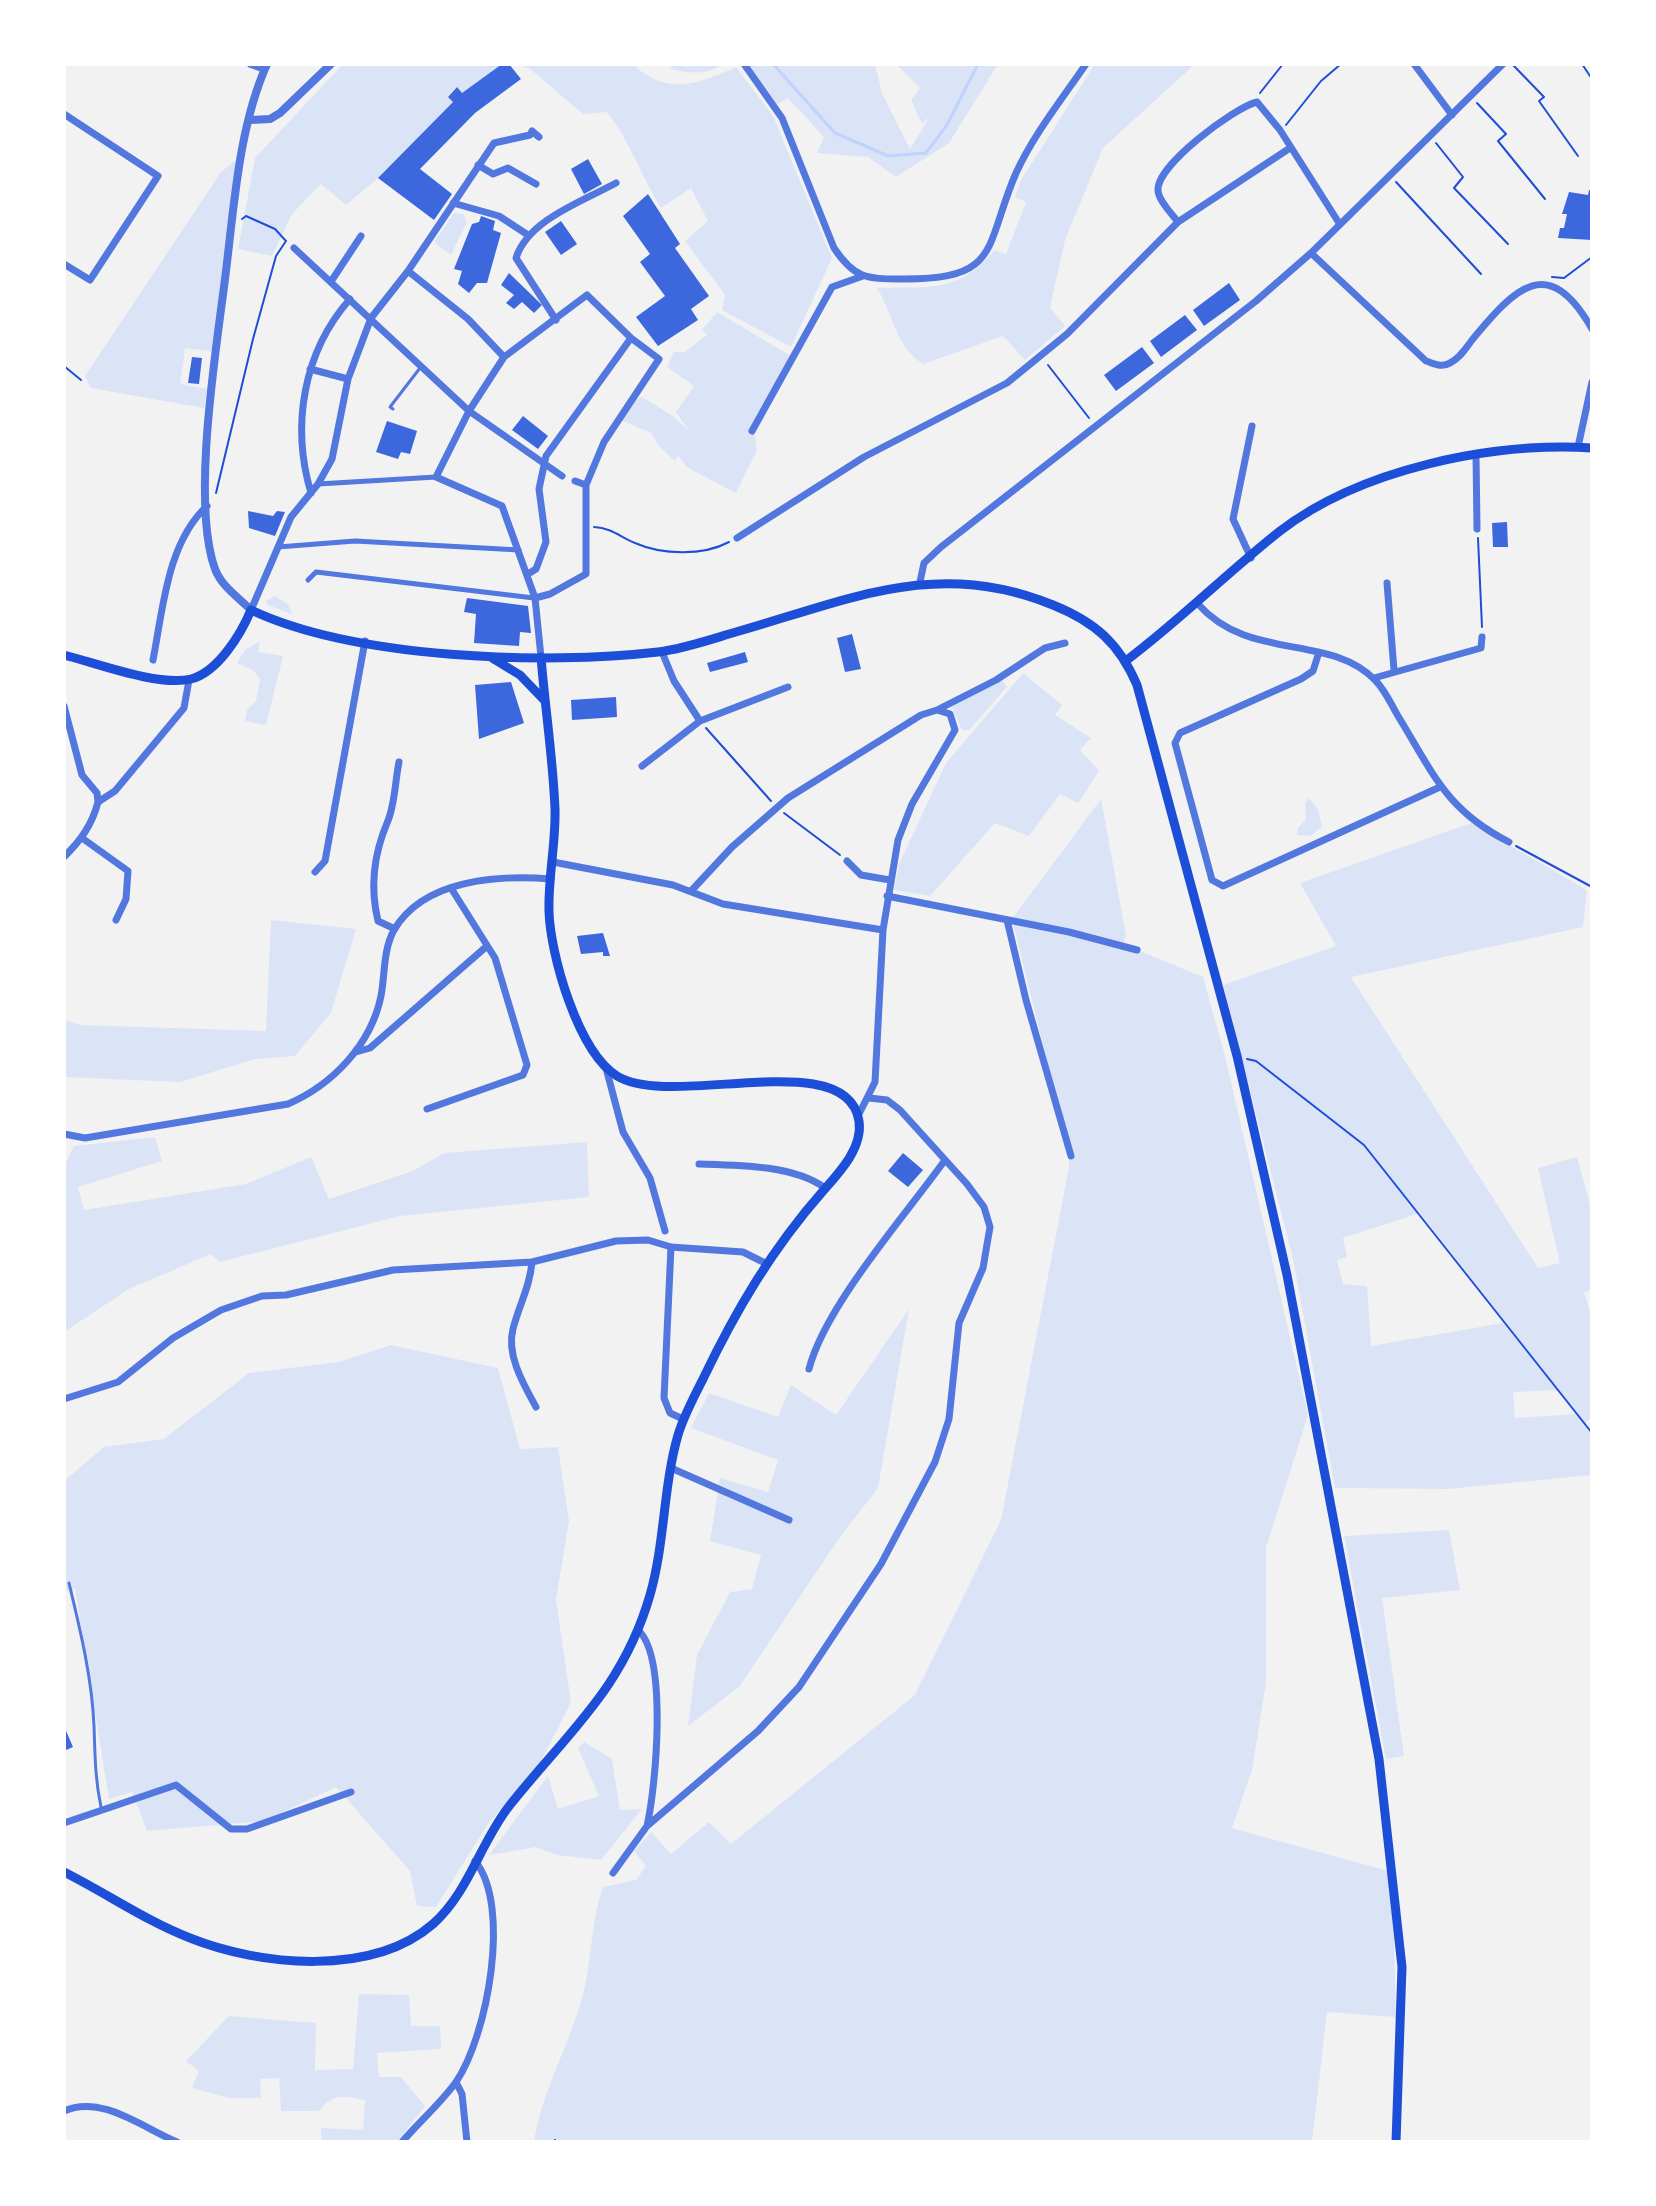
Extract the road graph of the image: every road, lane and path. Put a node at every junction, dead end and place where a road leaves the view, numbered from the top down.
1 (251, 64) edge
2 (331, 64) edge
3 (744, 64) edge
4 (1086, 64) edge
5 (1283, 64) edge
6 (1341, 64) edge
7 (1414, 64) edge
8 (1503, 64) edge
9 (1512, 64) edge
10 (1582, 64) edge
11 (266, 67) edge
12 (1592, 79) edge
13 (1258, 97) junction
14 (1478, 104) dead end
15 (64, 114) edge
16 (1452, 115) junction
17 (251, 120) junction
18 (1280, 130) junction
19 (539, 137) dead end
20 (1436, 144) dead end
21 (1290, 148) junction
22 (1578, 156) dead end
23 (478, 165) junction
24 (1390, 175) junction
25 (616, 183) dead end
26 (536, 184) dead end
27 (1545, 199) dead end
28 (453, 203) junction
29 (244, 219) dead end
30 (1178, 222) junction
31 (1339, 223) junction
32 (528, 235) junction
33 (361, 236) dead end
34 (286, 241) junction
35 (1508, 244) dead end
36 (294, 248) joint
37 (1311, 253) junction
38 (1592, 257) edge
39 (64, 264) edge
40 (408, 271) junction
41 (1481, 274) dead end
42 (863, 276) junction
43 (332, 280) junction
44 (1544, 282) junction
45 (350, 299) junction
46 (371, 318) junction
47 (556, 320) junction
48 (1592, 329) edge
49 (631, 338) junction
50 (504, 357) junction
51 (1047, 364) dead end
52 (64, 366) edge
53 (421, 367) junction
54 (310, 369) junction
55 (348, 379) junction
56 (81, 380) dead end
57 (1592, 382) edge
58 (393, 409) dead end
59 (469, 411) junction
60 (1095, 425) junction
61 (1252, 426) dead end
62 (752, 431) dead end
63 (1578, 447) junction
64 (1592, 448) edge
65 (1476, 455) junction
66 (543, 465) junction
67 (562, 476) dead end
68 (436, 477) junction
69 (575, 481) dead end
70 (318, 484) junction
71 (586, 486) junction
72 (311, 493) junction
73 (207, 495) junction
74 (207, 506) junction
75 (586, 527) junction
76 (1477, 529) joint
77 (737, 538) joint
78 (277, 547) junction
79 (519, 550) junction
80 (1251, 558) junction
81 (528, 574) junction
82 (308, 580) dead end
83 (920, 582) junction
84 (1387, 583) dead end
85 (535, 598) junction
86 (1198, 604) junction
87 (251, 610) junction
88 (1482, 637) joint
89 (365, 641) junction
90 (1065, 643) dead end
91 (662, 652) junction
92 (1319, 652) junction
93 (64, 655) edge
94 (487, 656) junction
95 (541, 657) junction
96 (153, 660) dead end
97 (1127, 660) junction
98 (1394, 670) junction
99 (1374, 678) junction
100 (189, 680) junction
101 (788, 687) dead end
102 (545, 701) junction
103 (64, 706) edge
104 (937, 710) junction
105 (700, 721) junction
106 (399, 762) dead end
107 (642, 766) dead end
108 (1440, 787) junction
109 (98, 802) junction
110 (780, 810) junction
111 (82, 838) junction
112 (1509, 842) joint
113 (64, 857) edge
114 (847, 861) joint
115 (553, 862) junction
116 (315, 872) dead end
117 (551, 879) junction
118 (890, 880) junction
119 (1592, 887) edge
120 (451, 888) junction
121 (692, 890) junction
122 (887, 896) junction
123 (116, 920) dead end
124 (1007, 920) junction
125 (395, 929) junction
126 (883, 930) junction
127 (487, 946) junction
128 (1137, 950) dead end
129 (356, 1052) junction
130 (1242, 1057) dead end
131 (606, 1068) junction
132 (869, 1098) junction
133 (427, 1109) dead end
134 (858, 1116) junction
135 (64, 1134) edge
136 (1071, 1156) dead end
137 (945, 1160) junction
138 (699, 1164) dead end
139 (825, 1188) junction
140 (665, 1231) dead end
141 (671, 1247) junction
142 (532, 1262) junction
143 (765, 1263) junction
144 (809, 1369) dead end
145 (64, 1399) edge
146 (536, 1407) dead end
147 (683, 1419) junction
148 (1592, 1433) edge
149 (671, 1468) junction
150 (789, 1520) dead end
151 (69, 1583) dead end
152 (638, 1630) junction
153 (351, 1792) dead end
154 (102, 1811) junction
155 (64, 1823) edge
156 (647, 1826) junction
157 (475, 1861) junction
158 (64, 1872) edge
159 (613, 1873) dead end
160 (456, 2082) junction
161 (64, 2111) edge
162 (177, 2142) edge
163 (402, 2142) edge
164 (467, 2142) edge
165 (1396, 2142) edge

1 - 11 street
2 - 17 street
3 - 42 street
4 - 42 street
5 - 13 path
6 - 18 path
7 - 16 street
8 - 16 street
9 - 22 path
10 - 12 path
11 - 17 street
13 - 18 street
13 - 30 street
14 - 27 path
15 - 39 street
16 - 24 street
17 - 73 street
18 - 21 street
19 - 23 street
20 - 35 path
21 - 30 street
21 - 31 street
23 - 26 street
23 - 28 street
24 - 31 street
24 - 41 path
25 - 32 street
28 - 32 street
28 - 40 street
29 - 34 path
30 - 77 street
31 - 37 street
32 - 47 street
33 - 43 street
34 - 36 street
34 - 73 path
36 - 43 street
37 - 44 street
37 - 60 street
38 - 44 path
40 - 46 street
40 - 50 street
42 - 62 street
43 - 45 street
44 - 48 street
45 - 46 street
45 - 54 street
46 - 53 street
46 - 55 street
47 - 49 street
47 - 50 street
49 - 66 street
49 - 71 street
50 - 59 street
51 - 60 path
52 - 56 path
53 - 58 lane
53 - 59 street
54 - 55 street
54 - 72 street
55 - 70 street
57 - 63 street
59 - 66 street
59 - 68 street
60 - 83 street
61 - 80 street
63 - 64 main road
63 - 65 main road
65 - 76 street
65 - 80 main road
66 - 67 street
66 - 81 street
68 - 70 street
68 - 79 street
69 - 71 street
70 - 72 street
71 - 75 street
72 - 78 street
73 - 74 street
74 - 87 street
74 - 96 street
75 - 77 path
75 - 85 street
76 - 88 path
78 - 79 street
78 - 87 street
79 - 81 street
80 - 86 main road
81 - 85 street
82 - 85 street
83 - 91 main road
83 - 97 main road
84 - 98 street
85 - 95 street
86 - 92 street
86 - 97 main road
87 - 89 main road
87 - 100 main road
88 - 98 street
89 - 94 main road
89 - 116 street
90 - 104 street
91 - 95 main road
91 - 105 street
92 - 99 street
92 - 108 street
93 - 100 main road
94 - 95 main road
94 - 102 main road
95 - 102 main road
97 - 165 main road
98 - 99 street
99 - 108 street
100 - 109 street
101 - 105 street
102 - 115 main road
103 - 109 street
104 - 110 street
104 - 118 street
105 - 107 street
105 - 110 path
106 - 125 street
108 - 112 street
109 - 111 street
110 - 114 path
110 - 121 street
111 - 113 street
111 - 123 street
112 - 119 path
114 - 118 street
115 - 117 main road
115 - 121 street
117 - 120 street
117 - 131 main road
118 - 122 street
120 - 125 street
120 - 127 street
121 - 126 street
122 - 124 street
122 - 126 street
124 - 128 street
124 - 136 street
125 - 129 street
126 - 132 street
127 - 129 street
127 - 133 street
129 - 135 street
130 - 148 path
131 - 134 main road
131 - 140 street
132 - 134 street
132 - 137 street
134 - 139 main road
137 - 144 street
137 - 156 street
138 - 139 street
139 - 143 main road
141 - 142 street
141 - 143 street
141 - 147 street
142 - 145 street
142 - 146 street
143 - 147 main road
147 - 149 main road
149 - 150 street
149 - 152 main road
151 - 154 lane
152 - 156 street
152 - 157 main road
153 - 154 street
154 - 155 street
156 - 159 street
157 - 158 main road
157 - 160 street
160 - 163 street
160 - 164 street
161 - 162 street

